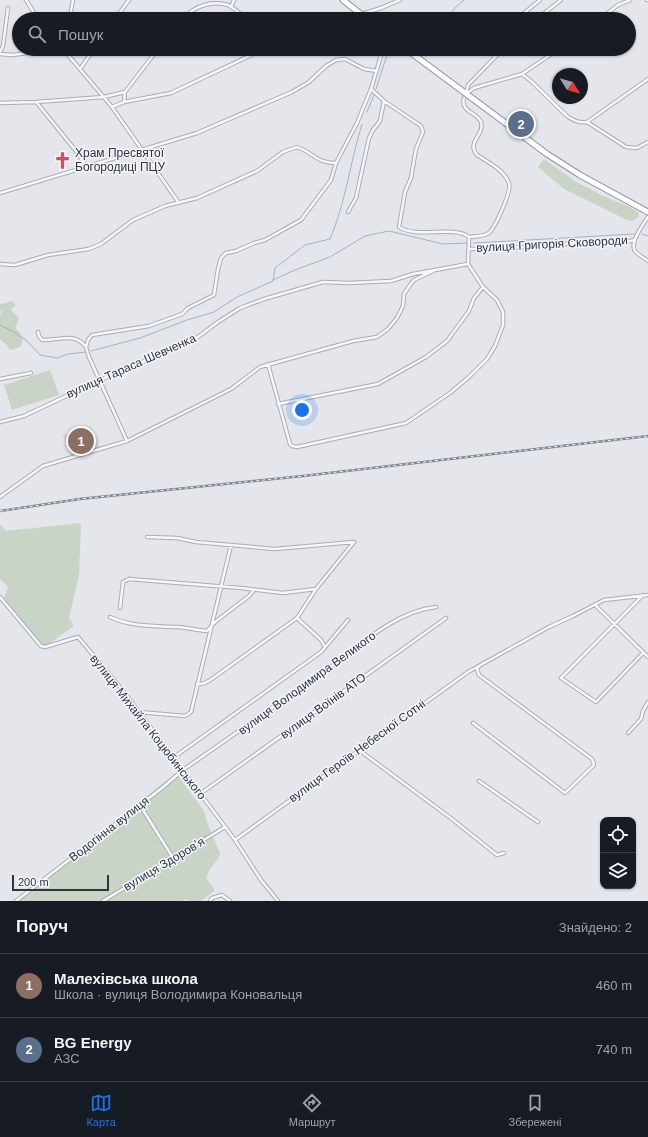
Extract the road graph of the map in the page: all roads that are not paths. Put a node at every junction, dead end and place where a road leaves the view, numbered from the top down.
1 (26, 0) edge
2 (73, 0) edge
3 (129, 0) edge
4 (234, 0) edge
5 (344, 0) edge
6 (400, 0) edge
7 (540, 0) edge
8 (561, 0) edge
9 (630, 0) edge
10 (219, 1) edge
11 (231, 7) junction
12 (8, 8) dead end
13 (34, 12) edge
14 (71, 12) edge
15 (120, 12) edge
16 (191, 12) edge
17 (238, 12) edge
18 (359, 12) edge
19 (368, 12) edge
20 (525, 12) edge
21 (546, 12) edge
22 (609, 12) edge
23 (0, 53) edge
24 (12, 55) edge
25 (68, 56) edge
26 (89, 56) edge
27 (153, 56) edge
28 (249, 56) edge
29 (381, 56) edge
30 (415, 56) edge
31 (494, 56) edge
32 (549, 56) edge
33 (80, 69) junction
34 (377, 71) junction
35 (522, 74) junction
36 (648, 79) edge
37 (371, 89) junction
38 (125, 92) junction
39 (465, 96) junction
40 (104, 97) junction
41 (384, 101) junction
42 (36, 102) junction
43 (124, 102) junction
44 (0, 103) edge
45 (112, 107) junction
46 (587, 122) junction
47 (648, 142) edge
48 (142, 149) junction
49 (336, 163) junction
50 (87, 167) junction
51 (0, 193) edge
52 (179, 202) junction
53 (348, 212) dead end
54 (648, 212) edge
55 (648, 217) edge
56 (469, 236) junction
57 (635, 240) junction
58 (469, 249) junction
59 (648, 261) edge
60 (0, 264) edge
61 (468, 264) junction
62 (434, 270) junction
63 (483, 287) junction
64 (38, 332) dead end
65 (86, 347) junction
66 (268, 364) junction
67 (30, 373) dead end
68 (0, 379) edge
69 (100, 380) junction
70 (278, 404) junction
71 (0, 422) edge
72 (128, 441) junction
73 (0, 497) edge
74 (147, 537) dead end
75 (231, 544) junction
76 (220, 587) junction
77 (316, 588) junction
78 (254, 590) junction
79 (644, 595) junction
80 (648, 595) edge
81 (0, 598) edge
82 (595, 605) junction
83 (436, 607) dead end
84 (120, 608) dead end
85 (110, 617) dead end
86 (297, 618) junction
87 (446, 618) dead end
88 (348, 620) dead end
89 (614, 624) junction
90 (211, 626) junction
91 (325, 647) junction
92 (643, 653) junction
93 (648, 657) edge
94 (480, 666) junction
95 (198, 684) junction
96 (648, 702) edge
97 (139, 712) junction
98 (473, 723) dead end
99 (628, 733) dead end
100 (359, 750) junction
101 (173, 758) junction
102 (182, 770) junction
103 (479, 781) dead end
104 (200, 794) junction
105 (140, 805) junction
106 (538, 822) dead end
107 (225, 827) junction
108 (235, 840) junction
109 (504, 853) dead end
110 (173, 858) junction
111 (16, 901) edge
112 (103, 901) edge
113 (210, 901) edge
114 (230, 901) edge
115 (278, 901) edge

1 - 13 street
2 - 14 street
3 - 15 street
4 - 11 street
5 - 18 highway
6 - 19 street
7 - 20 street
8 - 21 street
9 - 22 street
10 - 11 street
10 - 16 street
11 - 17 street
12 - 23 street
23 - 24 street
25 - 33 street
26 - 33 street
27 - 38 street
28 - 43 street
29 - 34 street
30 - 39 highway
31 - 39 street
32 - 35 street
33 - 40 street
34 - 37 street
34 - 48 street
35 - 39 street
35 - 46 street
36 - 46 street
37 - 41 street
37 - 49 street
38 - 40 street
38 - 43 street
39 - 54 highway
39 - 56 street
40 - 42 street
40 - 45 street
41 - 53 street
41 - 56 street
42 - 44 street
42 - 50 street
43 - 45 street
45 - 48 street
46 - 47 street
48 - 50 street
48 - 52 street
49 - 52 street
49 - 65 street
50 - 51 street
52 - 60 street
55 - 57 street
56 - 58 street
57 - 58 street, вулиця Григорія Сковороди
57 - 59 street
58 - 61 street
61 - 62 street, вулиця Тараса Шевченка
61 - 63 street
62 - 66 street
62 - 69 street, вулиця Тараса Шевченка
63 - 70 street
63 - 70 street
64 - 65 street
65 - 69 street
66 - 70 street
66 - 72 street
67 - 68 street
69 - 71 street, вулиця Тараса Шевченка
69 - 72 street
72 - 73 street
74 - 75 street
75 - 76 street
75 - 77 street
76 - 78 street
76 - 84 street
76 - 90 street
77 - 78 street
77 - 86 street
78 - 90 street
79 - 80 street, вулиця Героїв Небесної Сотні
79 - 82 street, вулиця Героїв Небесної Сотні
79 - 89 street
81 - 97 street, вулиця Михайла Коцюбинського
82 - 89 street
82 - 94 street, вулиця Героїв Небесної Сотні
83 - 102 street, вулиця Володимира Великого
85 - 90 street
86 - 91 street
86 - 95 street
87 - 104 street, вулиця Воїнів АТО
88 - 91 street, вулиця Володимира Великого
89 - 92 street
89 - 92 street
90 - 95 street
91 - 101 street, вулиця Володимира Великого
92 - 93 street
94 - 98 street
94 - 100 street, вулиця Героїв Небесної Сотні
95 - 97 street
96 - 99 street
97 - 101 street, вулиця Михайла Коцюбинського
100 - 108 street, вулиця Героїв Небесної Сотні
100 - 109 street
101 - 102 street, вулиця Михайла Коцюбинського
102 - 104 street, вулиця Михайла Коцюбинського
102 - 105 street, Водогінна вулиця
103 - 106 street
104 - 107 street, вулиця Михайла Коцюбинського
105 - 110 street
105 - 111 street, Водогінна вулиця
107 - 108 street, вулиця Михайла Коцюбинського
107 - 110 street, вулиця Здоровʼя
108 - 115 street, вулиця Михайла Коцюбинського
110 - 112 street, вулиця Здоровʼя
113 - 114 street

